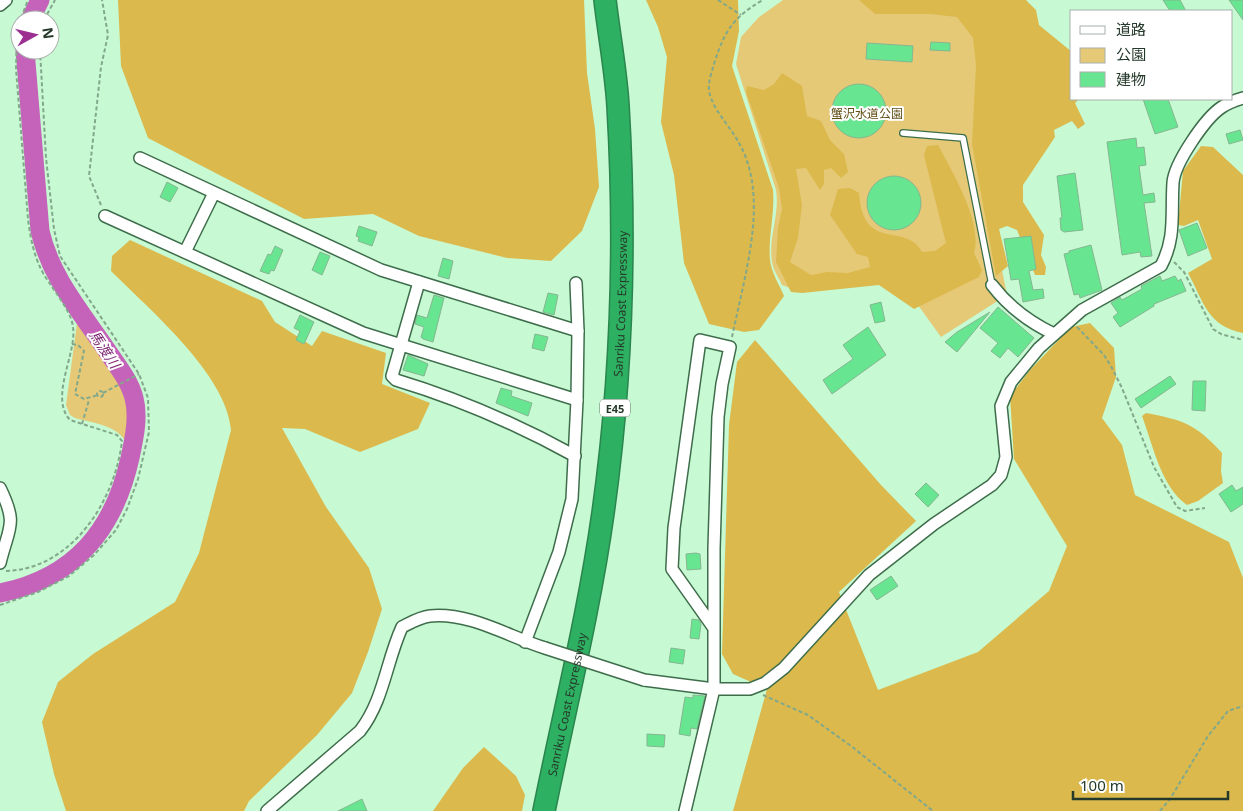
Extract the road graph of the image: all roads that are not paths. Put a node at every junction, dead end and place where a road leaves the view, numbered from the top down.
1 (6, 0) edge
2 (605, 0) edge
3 (0, 5) edge
4 (1243, 98) edge
5 (903, 133) dead end
6 (140, 158) dead end
7 (214, 193) junction
8 (105, 216) road end
9 (184, 252) junction
10 (419, 282) junction
11 (576, 283) dead end
12 (992, 286) joint
13 (578, 331) junction
14 (1054, 334) junction
15 (401, 345) junction
16 (577, 400) junction
17 (575, 456) junction
18 (0, 488) edge
19 (0, 563) edge
20 (713, 628) junction
21 (525, 642) junction
22 (714, 690) junction
23 (267, 811) edge
24 (544, 811) edge
25 (685, 811) edge

1 - 3 street
2 - 24 highway, Sanriku Coast Expressway / E45
4 - 14 street
5 - 12 lane
6 - 7 street
7 - 9 street
7 - 10 street
8 - 9 street
9 - 15 street
10 - 13 street
10 - 15 street
11 - 13 street
12 - 14 street
13 - 16 street
14 - 22 street
15 - 16 street
15 - 17 street
16 - 17 street
17 - 21 street
18 - 19 street
20 - 20 street
20 - 22 street
21 - 22 street, bridge
21 - 23 street
22 - 25 street

